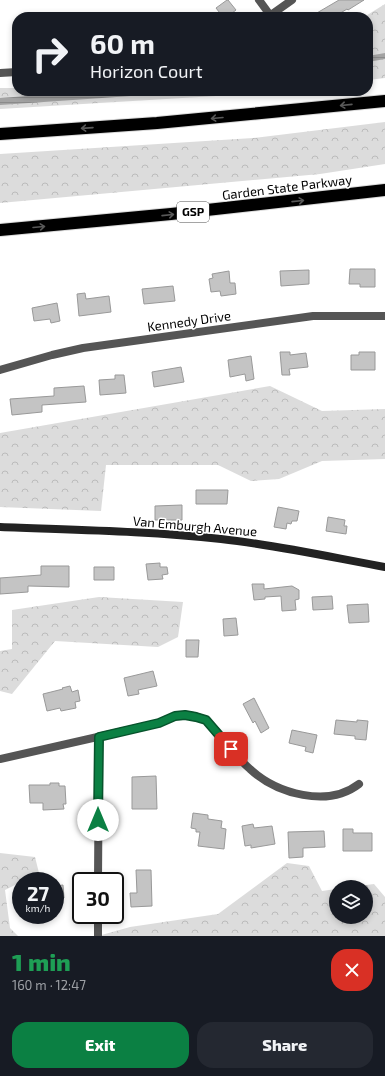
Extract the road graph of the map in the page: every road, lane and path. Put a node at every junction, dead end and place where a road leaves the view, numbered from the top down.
1 (259, 0) edge
2 (292, 0) edge
3 (266, 12) edge
4 (275, 12) edge
5 (12, 72) edge
6 (0, 73) edge
7 (385, 101) edge
8 (0, 134) edge
9 (385, 190) edge
10 (0, 230) edge
11 (385, 316) edge
12 (0, 370) edge
13 (0, 527) edge
14 (385, 568) edge
15 (99, 737) junction
16 (0, 759) edge
17 (359, 784) dead end
18 (98, 872) edge
19 (98, 924) edge
20 (98, 936) edge

1 - 3 street
2 - 4 street
5 - 6 street
7 -> 8 highway
10 -> 9 highway, Garden State Parkway / GSP
11 - 12 street, Kennedy Drive
13 - 14 main road, Van Emburgh Avenue
15 - 16 street
15 - 17 street
15 - 18 street
19 - 20 street

